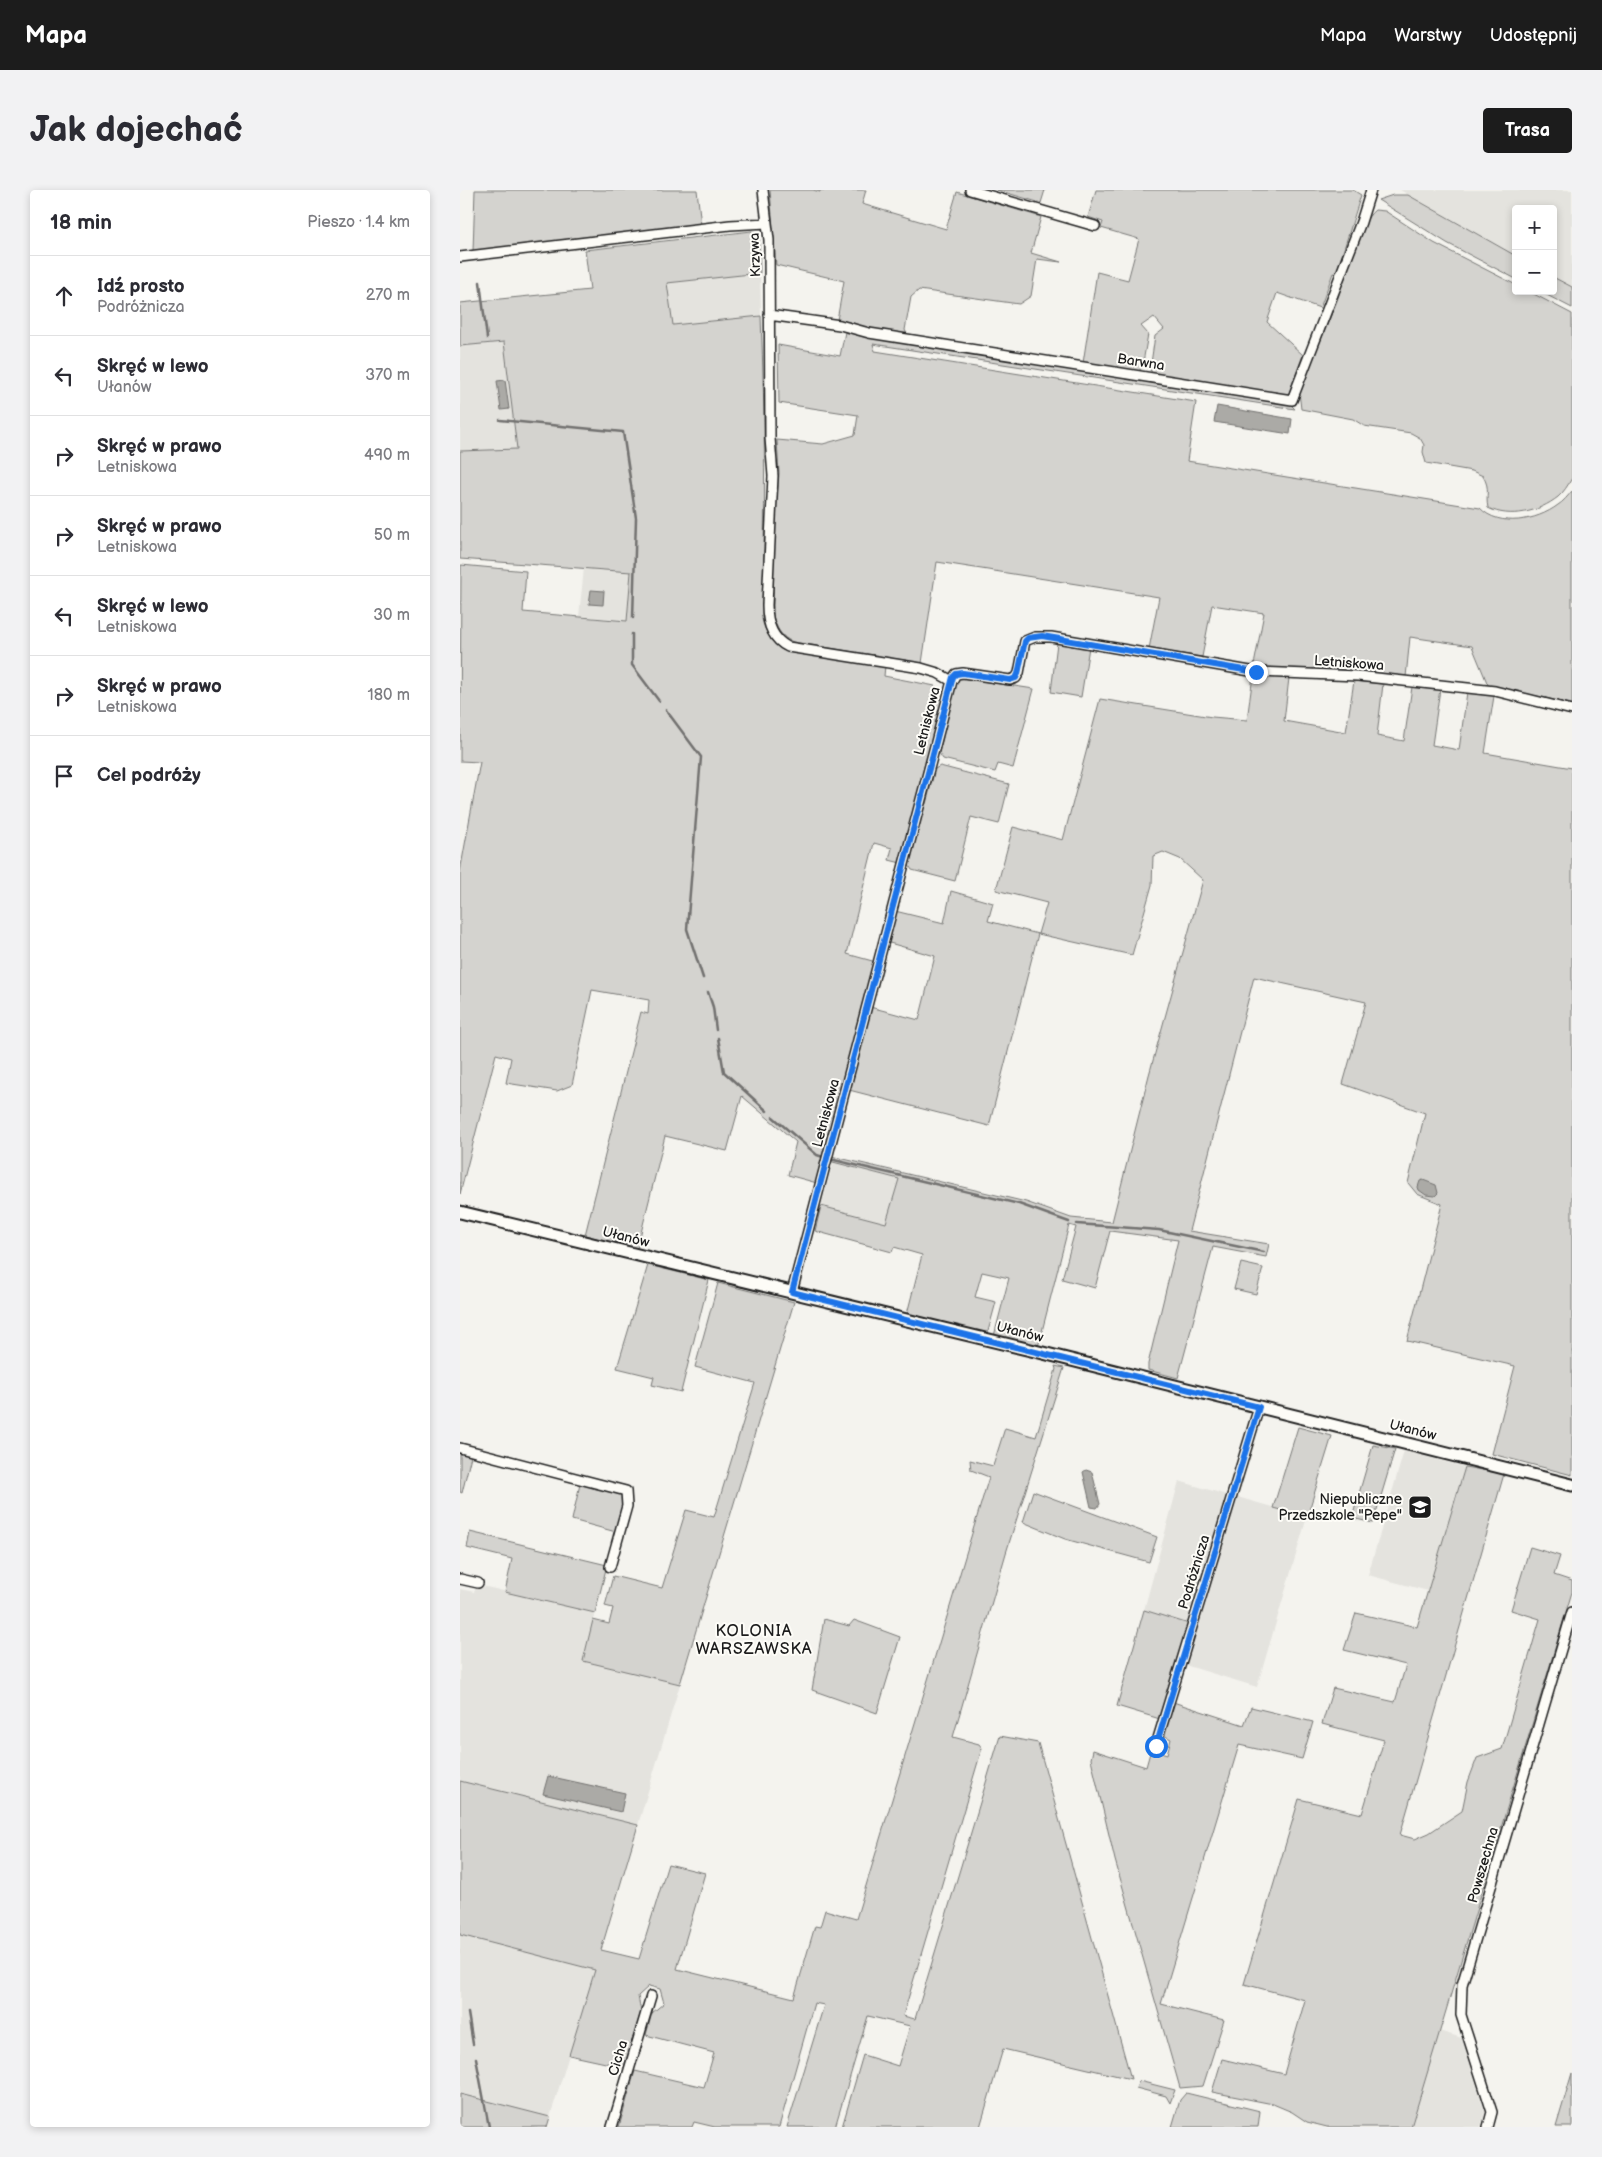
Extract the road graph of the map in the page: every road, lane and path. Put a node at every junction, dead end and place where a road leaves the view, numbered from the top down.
1 (763, 190) edge
2 (970, 190) edge
3 (1370, 192) edge
4 (767, 223) junction
5 (1094, 226) dead end
6 (460, 257) edge
7 (769, 315) junction
8 (952, 682) junction
9 (1572, 710) edge
10 (460, 1213) edge
11 (792, 1292) junction
12 (1259, 1407) junction
13 (460, 1448) edge
14 (1572, 1485) edge
15 (610, 1567) dead end
16 (460, 1579) edge
17 (478, 1583) dead end
18 (1572, 1612) edge
19 (1156, 1746) dead end
20 (651, 1996) dead end
21 (612, 2127) edge
22 (1488, 2127) edge

1 - 4 street
2 - 5 street
3 - 7 street, Barwna
4 - 6 street, Krzywa
4 - 7 street, Krzywa
7 - 8 street, Krzywa
8 - 9 street, Letniskowa
8 - 11 street, Letniskowa
10 - 11 street, Ułanów
11 - 12 street, Ułanów
12 - 14 street, Ułanów
12 - 19 street, Podróżnicza
13 - 15 street
16 - 17 street
18 - 22 street, Powszechna
20 - 21 street, Cicha

